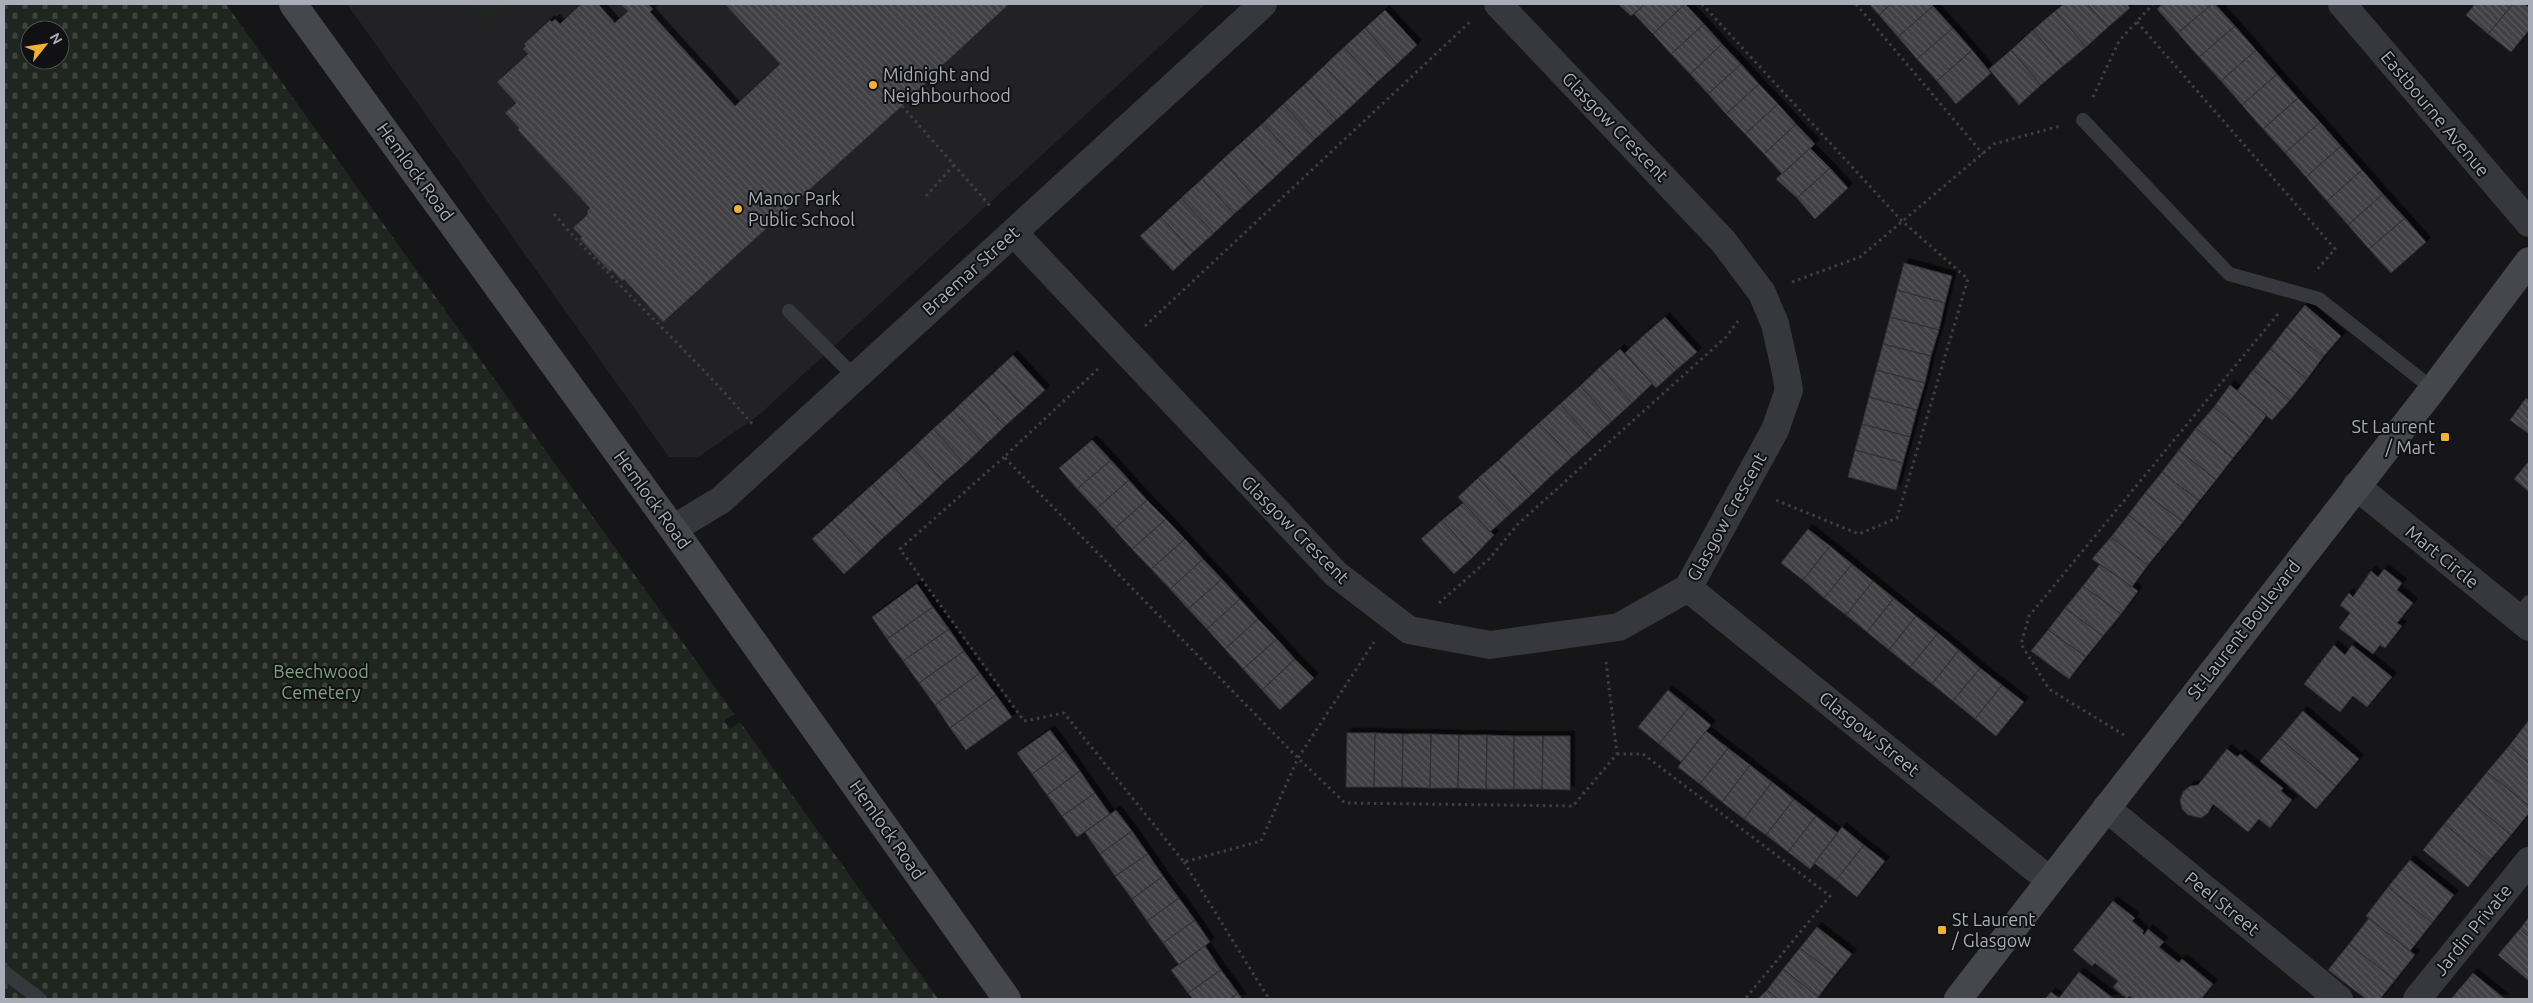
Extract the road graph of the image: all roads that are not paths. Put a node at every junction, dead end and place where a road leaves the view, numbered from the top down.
1 (293, 4) edge
2 (1262, 4) edge
3 (1498, 4) edge
4 (2342, 4) edge
5 (2082, 120) road end
6 (2529, 223) edge
7 (1014, 232) junction
8 (2529, 261) edge
9 (789, 311) dead end
10 (856, 377) junction
11 (2432, 389) junction
12 (2356, 486) junction
13 (673, 529) junction
14 (1688, 588) junction
15 (2525, 616) edge
16 (2106, 808) junction
17 (2529, 861) edge
18 (2049, 880) junction
19 (4, 972) edge
20 (40, 999) edge
21 (1007, 999) edge
22 (1958, 999) edge
23 (2339, 999) edge
24 (2417, 999) edge

1 - 13 main road, Hemlock Road
2 - 7 street, Braemar Street
3 - 14 street, Glasgow Crescent
4 - 6 street, Eastbourne Avenue
5 - 11 lane
7 - 10 street, Braemar Street
7 - 14 street, Glasgow Crescent
8 - 11 main road, St-Laurent Boulevard
9 - 10 lane
10 - 13 street, Braemar Street
11 - 12 main road, St-Laurent Boulevard
12 - 15 street, Mart Circle
12 - 16 main road, St-Laurent Boulevard
13 - 21 main road, Hemlock Road
14 - 18 street, Glasgow Street
16 - 18 main road, St-Laurent Boulevard
16 - 23 street, Peel Street
17 - 24 street, Jardin Private
18 - 22 main road, St-Laurent Boulevard
19 - 20 lane

